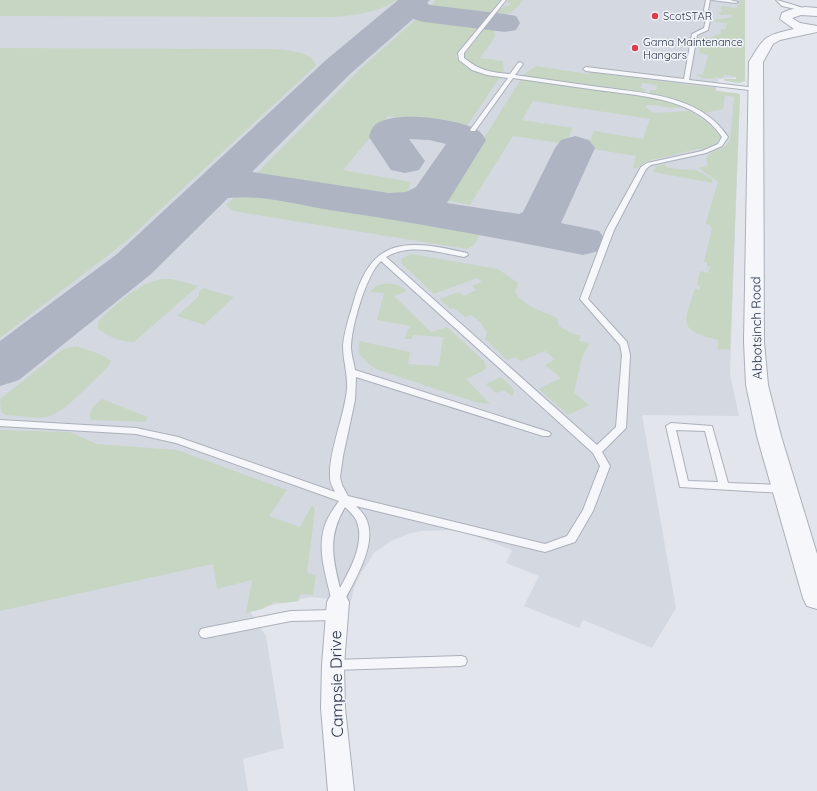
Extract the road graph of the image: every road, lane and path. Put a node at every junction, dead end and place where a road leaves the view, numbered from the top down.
1 (504, 0) edge
2 (708, 0) edge
3 (714, 0) edge
4 (778, 0) edge
5 (736, 2) dead end
6 (813, 12) edge
7 (788, 14) junction
8 (813, 29) edge
9 (776, 37) junction
10 (520, 64) dead end
11 (586, 69) dead end
12 (511, 76) junction
13 (686, 81) junction
14 (756, 90) junction
15 (473, 130) dead end
16 (464, 255) dead end
17 (381, 257) junction
18 (352, 372) junction
19 (0, 423) edge
20 (546, 434) dead end
21 (597, 451) junction
22 (724, 486) junction
23 (785, 489) junction
24 (345, 499) junction
25 (817, 598) edge
26 (337, 608) junction
27 (205, 633) dead end
28 (461, 661) dead end
29 (333, 665) junction
30 (342, 791) edge

1 - 12 lane
2 - 13 lane
3 - 5 lane
4 - 7 lane
6 - 7 street
7 - 8 street
7 - 9 street
8 - 9 street
9 - 14 street, Abbotsinch Road
10 - 12 lane
11 - 13 lane
12 - 15 lane
12 - 21 lane
13 - 14 lane
14 - 23 street, Abbotsinch Road
16 - 17 lane
17 - 18 lane
17 - 21 lane
18 - 20 lane
18 - 24 lane
19 - 24 lane
21 - 24 lane
22 - 22 lane
22 - 23 lane
23 - 25 street, Abbotsinch Road
24 - 26 lane
24 - 26 lane
26 - 27 lane
26 - 29 street, Campsie Drive
28 - 29 lane
29 - 30 street, Campsie Drive

